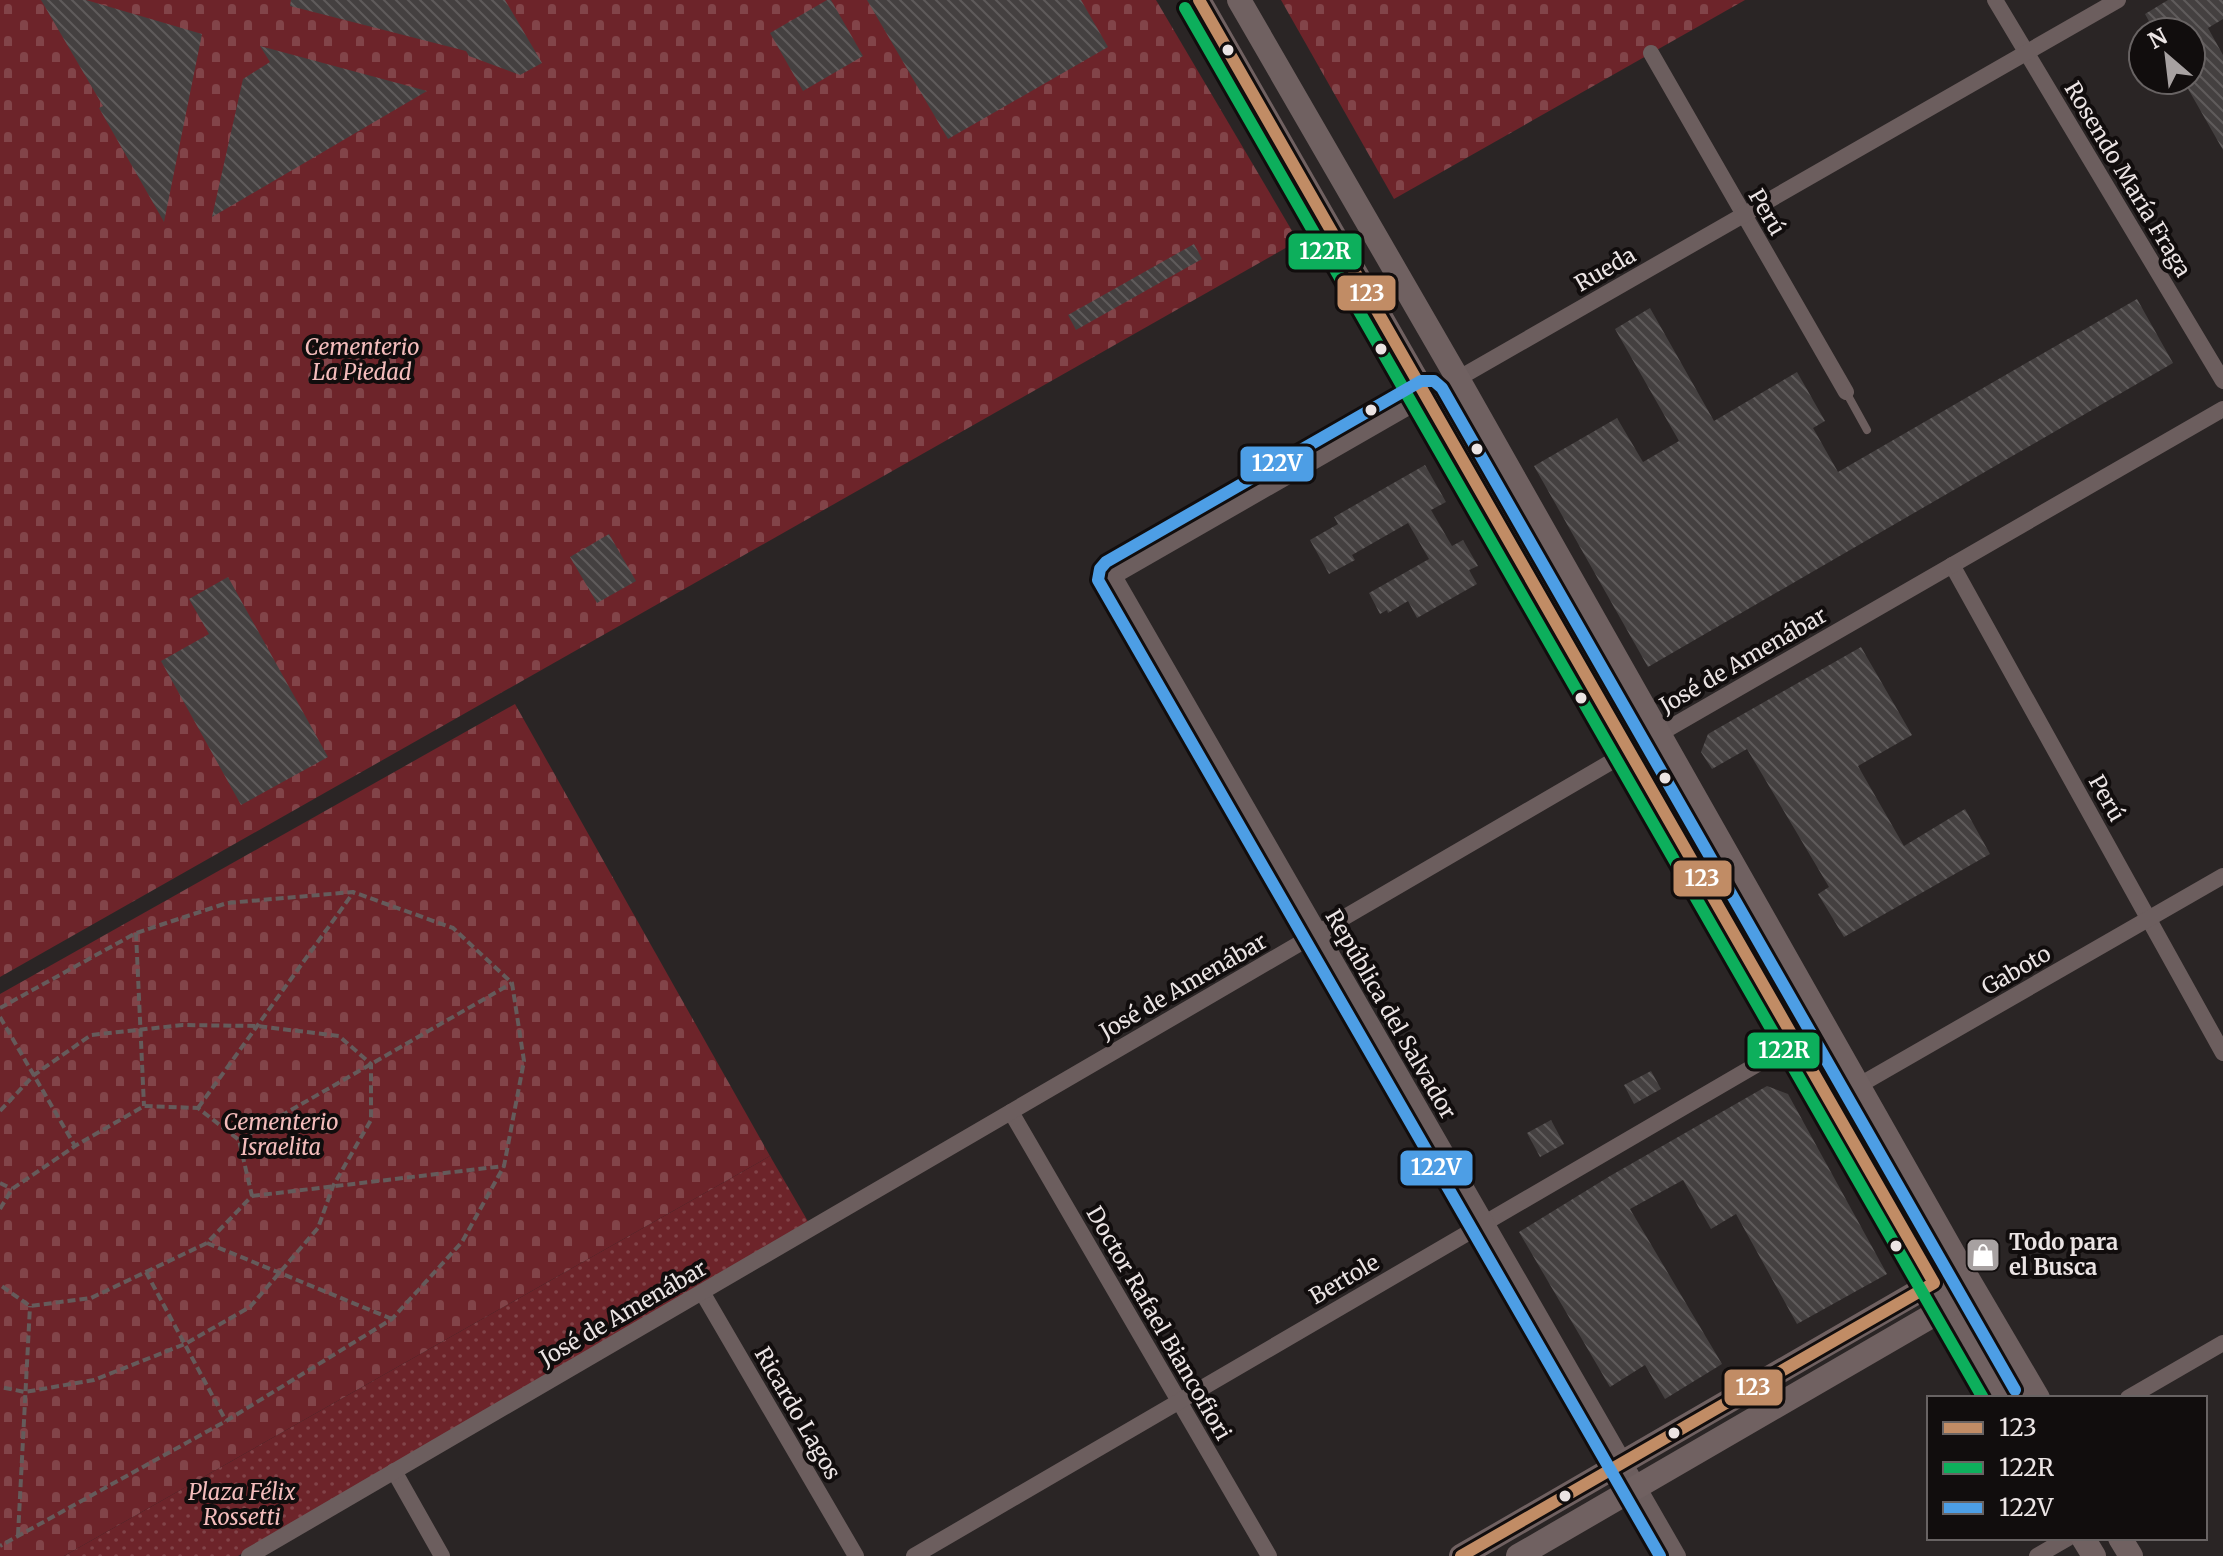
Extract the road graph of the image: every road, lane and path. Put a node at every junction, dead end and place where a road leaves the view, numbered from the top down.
1 (1199, 0) edge
2 (1239, 0) edge
3 (1995, 0) edge
4 (2118, 0) edge
5 (1651, 53) dead end
6 (2026, 53) junction
7 (1744, 215) junction
8 (1458, 379) junction
9 (2223, 381) edge
10 (1846, 392) joint
11 (1428, 396) junction
12 (2223, 409) edge
13 (1867, 430) dead end
14 (1952, 565) junction
15 (1114, 576) joint
16 (1659, 734) junction
17 (1630, 751) junction
18 (2223, 876) edge
19 (353, 892) junction
20 (2148, 919) junction
21 (1319, 932) junction
22 (136, 933) junction
23 (512, 983) junction
24 (0, 1008) edge
25 (0, 1017) edge
26 (257, 1026) junction
27 (141, 1030) junction
28 (1797, 1041) junction
29 (2223, 1053) edge
30 (371, 1064) junction
31 (34, 1075) junction
32 (1858, 1086) junction
33 (1830, 1102) junction
34 (144, 1106) junction
35 (198, 1108) junction
36 (0, 1111) edge
37 (1011, 1112) junction
38 (239, 1140) junction
39 (75, 1146) junction
40 (504, 1166) junction
41 (0, 1183) edge
42 (333, 1186) junction
43 (12, 1189) junction
44 (252, 1196) junction
45 (0, 1209) edge
46 (1486, 1222) junction
47 (207, 1243) junction
48 (1961, 1267) junction
49 (146, 1272) junction
50 (280, 1273) junction
51 (1934, 1283) junction
52 (0, 1285) edge
53 (1975, 1291) junction
54 (702, 1292) junction
55 (30, 1306) junction
56 (1948, 1307) junction
57 (392, 1319) junction
58 (2223, 1343) edge
59 (185, 1344) junction
60 (0, 1387) edge
61 (25, 1392) junction
62 (2000, 1396) edge
63 (2037, 1396) edge
64 (2131, 1396) edge
65 (1179, 1401) junction
66 (226, 1421) junction
67 (1624, 1462) junction
68 (394, 1471) junction
69 (1638, 1486) junction
70 (18, 1536) junction
71 (2065, 1540) edge
72 (0, 1546) edge
73 (249, 1556) edge
74 (442, 1556) edge
75 (856, 1556) edge
76 (914, 1556) edge
77 (1269, 1556) edge
78 (1461, 1556) edge
79 (1518, 1556) edge
80 (1678, 1556) edge
81 (2037, 1556) edge

1 - 11 main road
2 - 8 main road
3 - 6 street, Rosendo María Fraga
4 - 6 street, Rueda
5 - 7 street, Perú
6 - 7 street, Rueda
6 - 9 street, Rosendo María Fraga
7 - 8 street, Rueda
7 - 10 street, Perú
8 - 11 street, Rueda
8 - 16 main road
10 - 13 lane
11 - 15 street, Rueda
11 - 17 main road
12 - 14 street, José de Amenábar
14 - 16 street, José de Amenábar
14 - 20 street, Perú
15 - 21 street, República del Salvador
16 - 17 street, José de Amenábar
16 - 32 main road
17 - 21 street, José de Amenábar
17 - 28 main road
18 - 20 street, Gaboto
19 - 22 path
19 - 23 path
19 - 26 path
20 - 29 street, Perú
20 - 32 street, Gaboto
21 - 37 street, José de Amenábar
21 - 46 street, República del Salvador
22 - 24 path
22 - 27 path
23 - 30 path
23 - 40 path
25 - 31 path
26 - 27 path
26 - 30 path
26 - 35 path
27 - 31 path
27 - 34 path
28 - 33 main road
28 - 46 street, Bertole
30 - 38 path
30 - 42 path
31 - 36 path
31 - 39 path
32 - 33 street, Gaboto
32 - 48 main road
33 - 51 main road
34 - 35 path
34 - 39 path
35 - 38 path
37 - 54 street, José de Amenábar
37 - 65 street, Doctor Rafael Biancofiori
38 - 44 path
39 - 43 path
40 - 42 path
40 - 57 path
41 - 43 path
42 - 44 path
42 - 50 path
43 - 45 path
44 - 47 path
46 - 65 street, Bertole
46 - 67 street, República del Salvador
47 - 49 path
47 - 50 path
48 - 51 main road
48 - 53 main road
49 - 55 path
49 - 59 path
50 - 57 path
50 - 59 path
51 - 56 main road
51 - 67 main road
52 - 55 path
53 - 56 main road
53 - 63 main road
54 - 68 street, José de Amenábar
54 - 75 street, Ricardo Lagos
55 - 61 path
56 - 62 main road
56 - 69 main road
57 - 66 path
58 - 64 street
59 - 61 path
59 - 66 path
60 - 61 path
61 - 70 path
65 - 76 street, Bertole
65 - 77 street, Doctor Rafael Biancofiori
66 - 70 path
67 - 69 street, República del Salvador
67 - 78 main road
68 - 73 street, José de Amenábar
68 - 74 street
69 - 79 main road
69 - 80 street, República del Salvador
70 - 72 path
71 - 81 street

